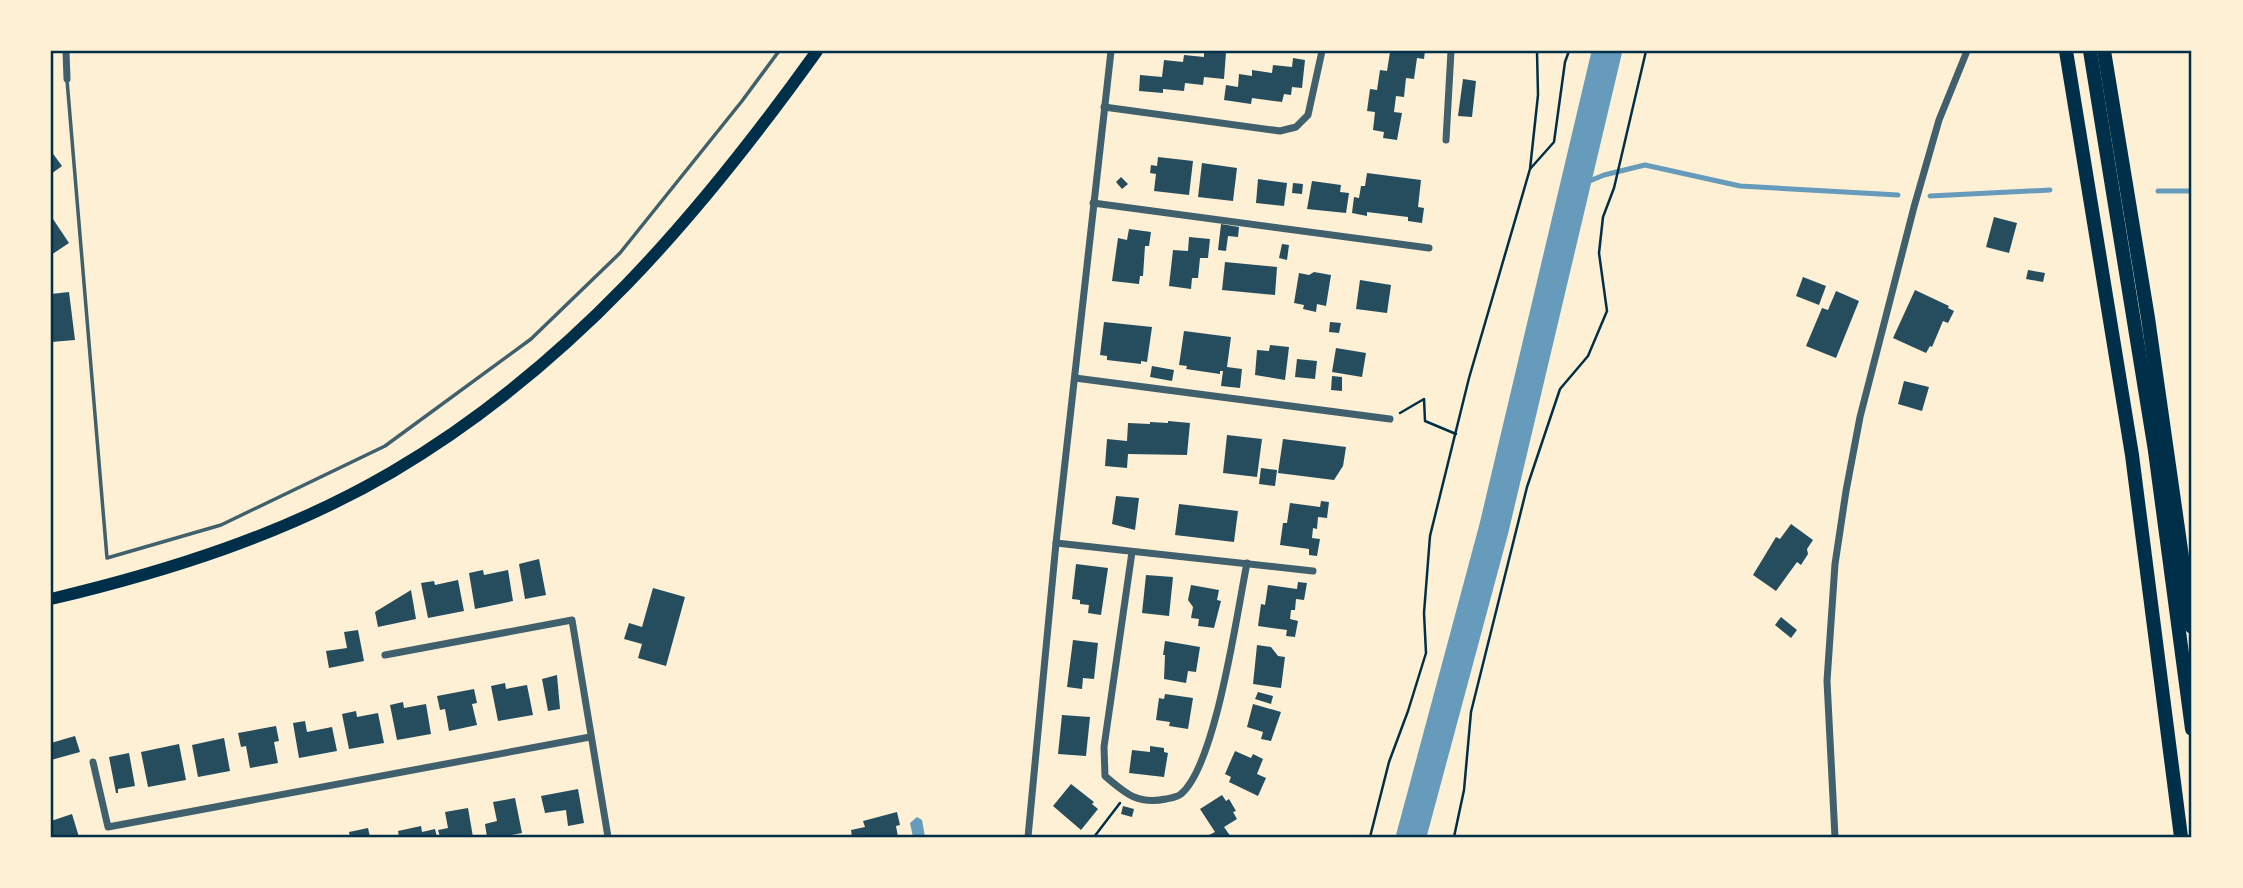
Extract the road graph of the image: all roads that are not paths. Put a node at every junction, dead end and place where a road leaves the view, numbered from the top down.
1 (66, 51) edge
2 (779, 51) edge
3 (817, 51) edge
4 (1111, 51) edge
5 (1322, 51) edge
6 (1451, 51) edge
7 (1967, 51) edge
8 (2066, 51) edge
9 (2090, 51) edge
10 (2104, 51) edge
11 (67, 79) joint
12 (1104, 107) junction
13 (1446, 140) dead end
14 (1093, 203) junction
15 (1429, 248) dead end
16 (1075, 378) junction
17 (1390, 419) road end
18 (1056, 543) junction
19 (1132, 552) junction
20 (1247, 564) junction
21 (1313, 571) dead end
22 (51, 599) edge
23 (2192, 626) edge
24 (385, 654) dead end
25 (2192, 729) edge
26 (590, 737) junction
27 (93, 762) dead end
28 (608, 837) edge
29 (1028, 837) edge
30 (1835, 837) edge
31 (2181, 837) edge

1 - 11 street
2 - 11 lane
3 - 22 highway
4 - 12 street
5 - 12 street
6 - 13 street
7 - 30 street
8 - 31 highway
9 - 25 highway
10 - 23 highway
12 - 14 street
14 - 15 street
14 - 16 street
16 - 17 street
16 - 18 street
18 - 19 street
18 - 29 street
19 - 20 street
19 - 20 street
20 - 21 street
24 - 26 street
26 - 27 street
26 - 28 street

